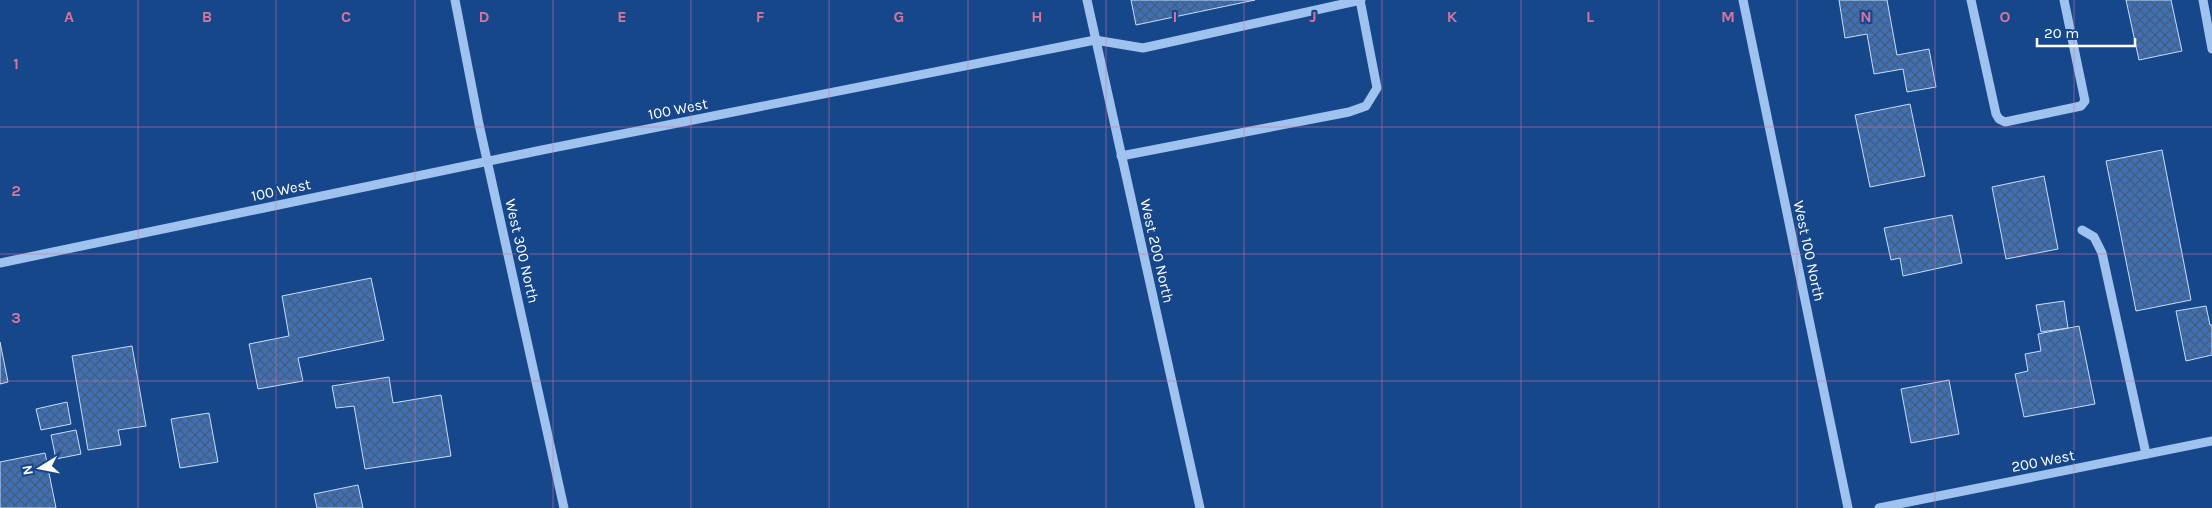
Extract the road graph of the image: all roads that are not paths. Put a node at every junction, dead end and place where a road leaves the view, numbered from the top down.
1 (455, 0) edge
2 (1087, 0) edge
3 (1361, 0) edge
4 (1743, 0) edge
5 (1971, 0) edge
6 (2064, 0) edge
7 (2203, 0) edge
8 (1095, 40) junction
9 (2212, 49) edge
10 (1121, 156) junction
11 (487, 161) junction
12 (2082, 230) dead end
13 (0, 263) edge
14 (2212, 441) edge
15 (2146, 454) junction
16 (564, 508) edge
17 (1200, 508) edge
18 (1848, 508) edge
19 (1879, 508) edge

1 - 11 street, West 300 North
2 - 8 street, West 200 North
3 - 8 street, 100 West
3 - 10 street
4 - 18 street, West 100 North
5 - 6 street
7 - 9 street
8 - 10 street, West 200 North
8 - 11 street, 100 West
10 - 17 street, West 200 North
11 - 13 street, 100 West
11 - 16 street, West 300 North
12 - 15 street
14 - 15 street, 200 West
15 - 19 street, 200 West

